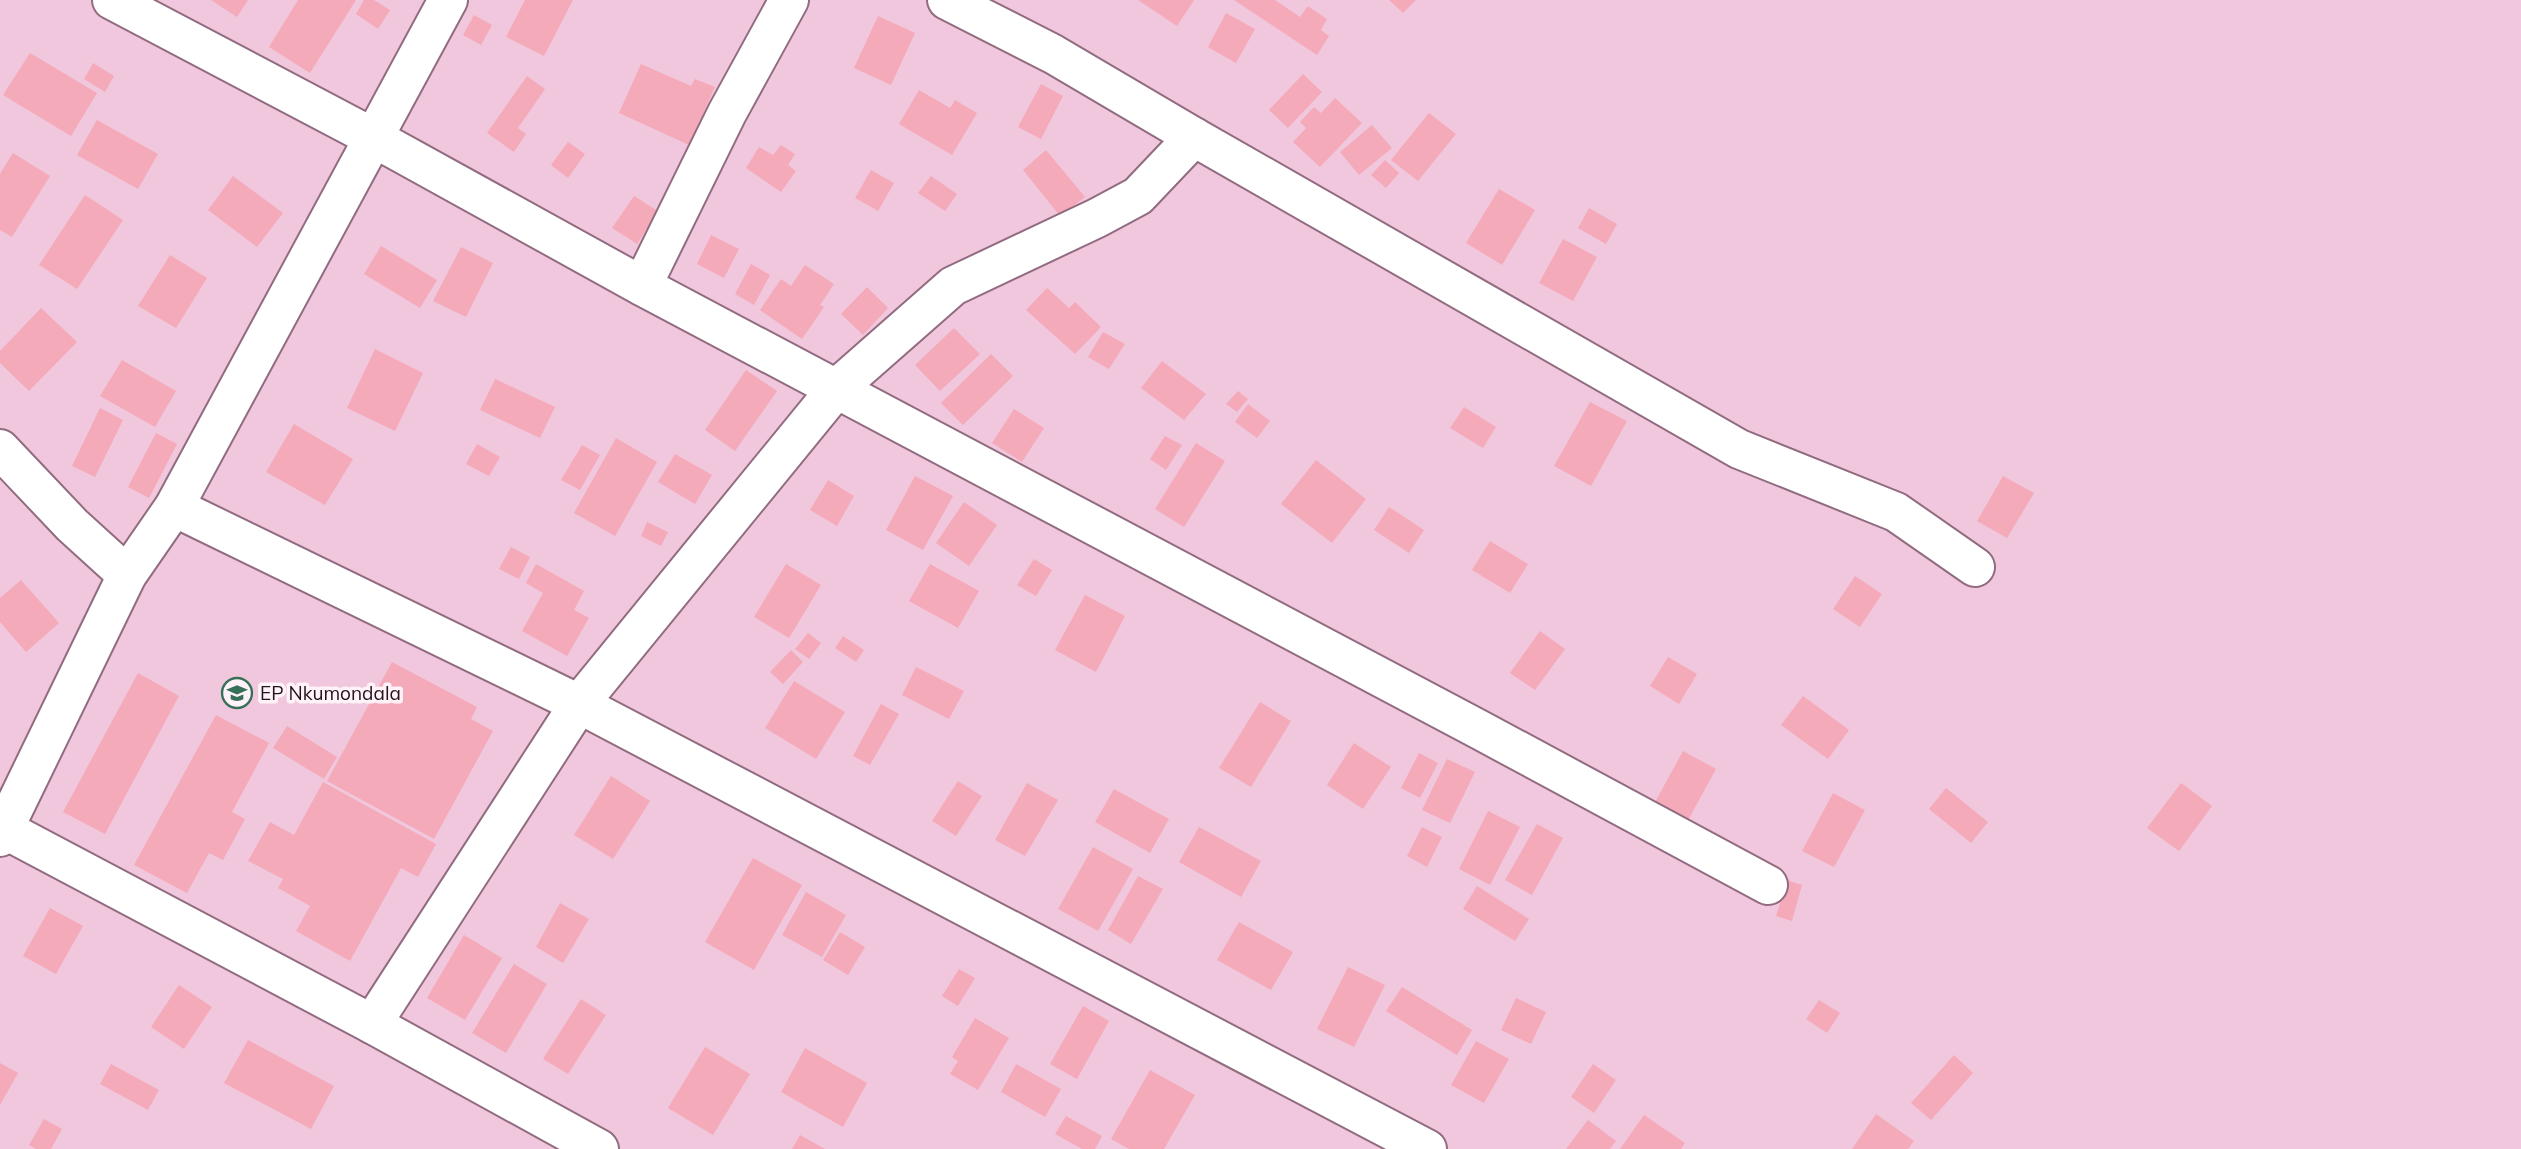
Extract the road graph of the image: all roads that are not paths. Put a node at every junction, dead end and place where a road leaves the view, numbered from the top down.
1 (112, 0) edge
2 (448, 0) edge
3 (789, 0) edge
4 (947, 0) edge
5 (1194, 137) junction
6 (374, 138) junction
7 (642, 286) junction
8 (837, 388) junction
9 (0, 449) edge
10 (174, 507) junction
11 (1975, 567) dead end
12 (127, 575) junction
13 (579, 704) junction
14 (2, 831) edge
15 (1768, 885) dead end
16 (372, 1024) junction
17 (599, 1149) edge
18 (1427, 1149) edge

1 - 6 street
2 - 6 street
3 - 7 street
4 - 5 street
5 - 8 street
5 - 11 street
6 - 7 street
6 - 10 street
7 - 8 street
8 - 13 street
8 - 15 street
9 - 12 street
10 - 12 street
10 - 13 street
12 - 14 street
13 - 16 street
13 - 18 street
14 - 16 street
16 - 17 street

